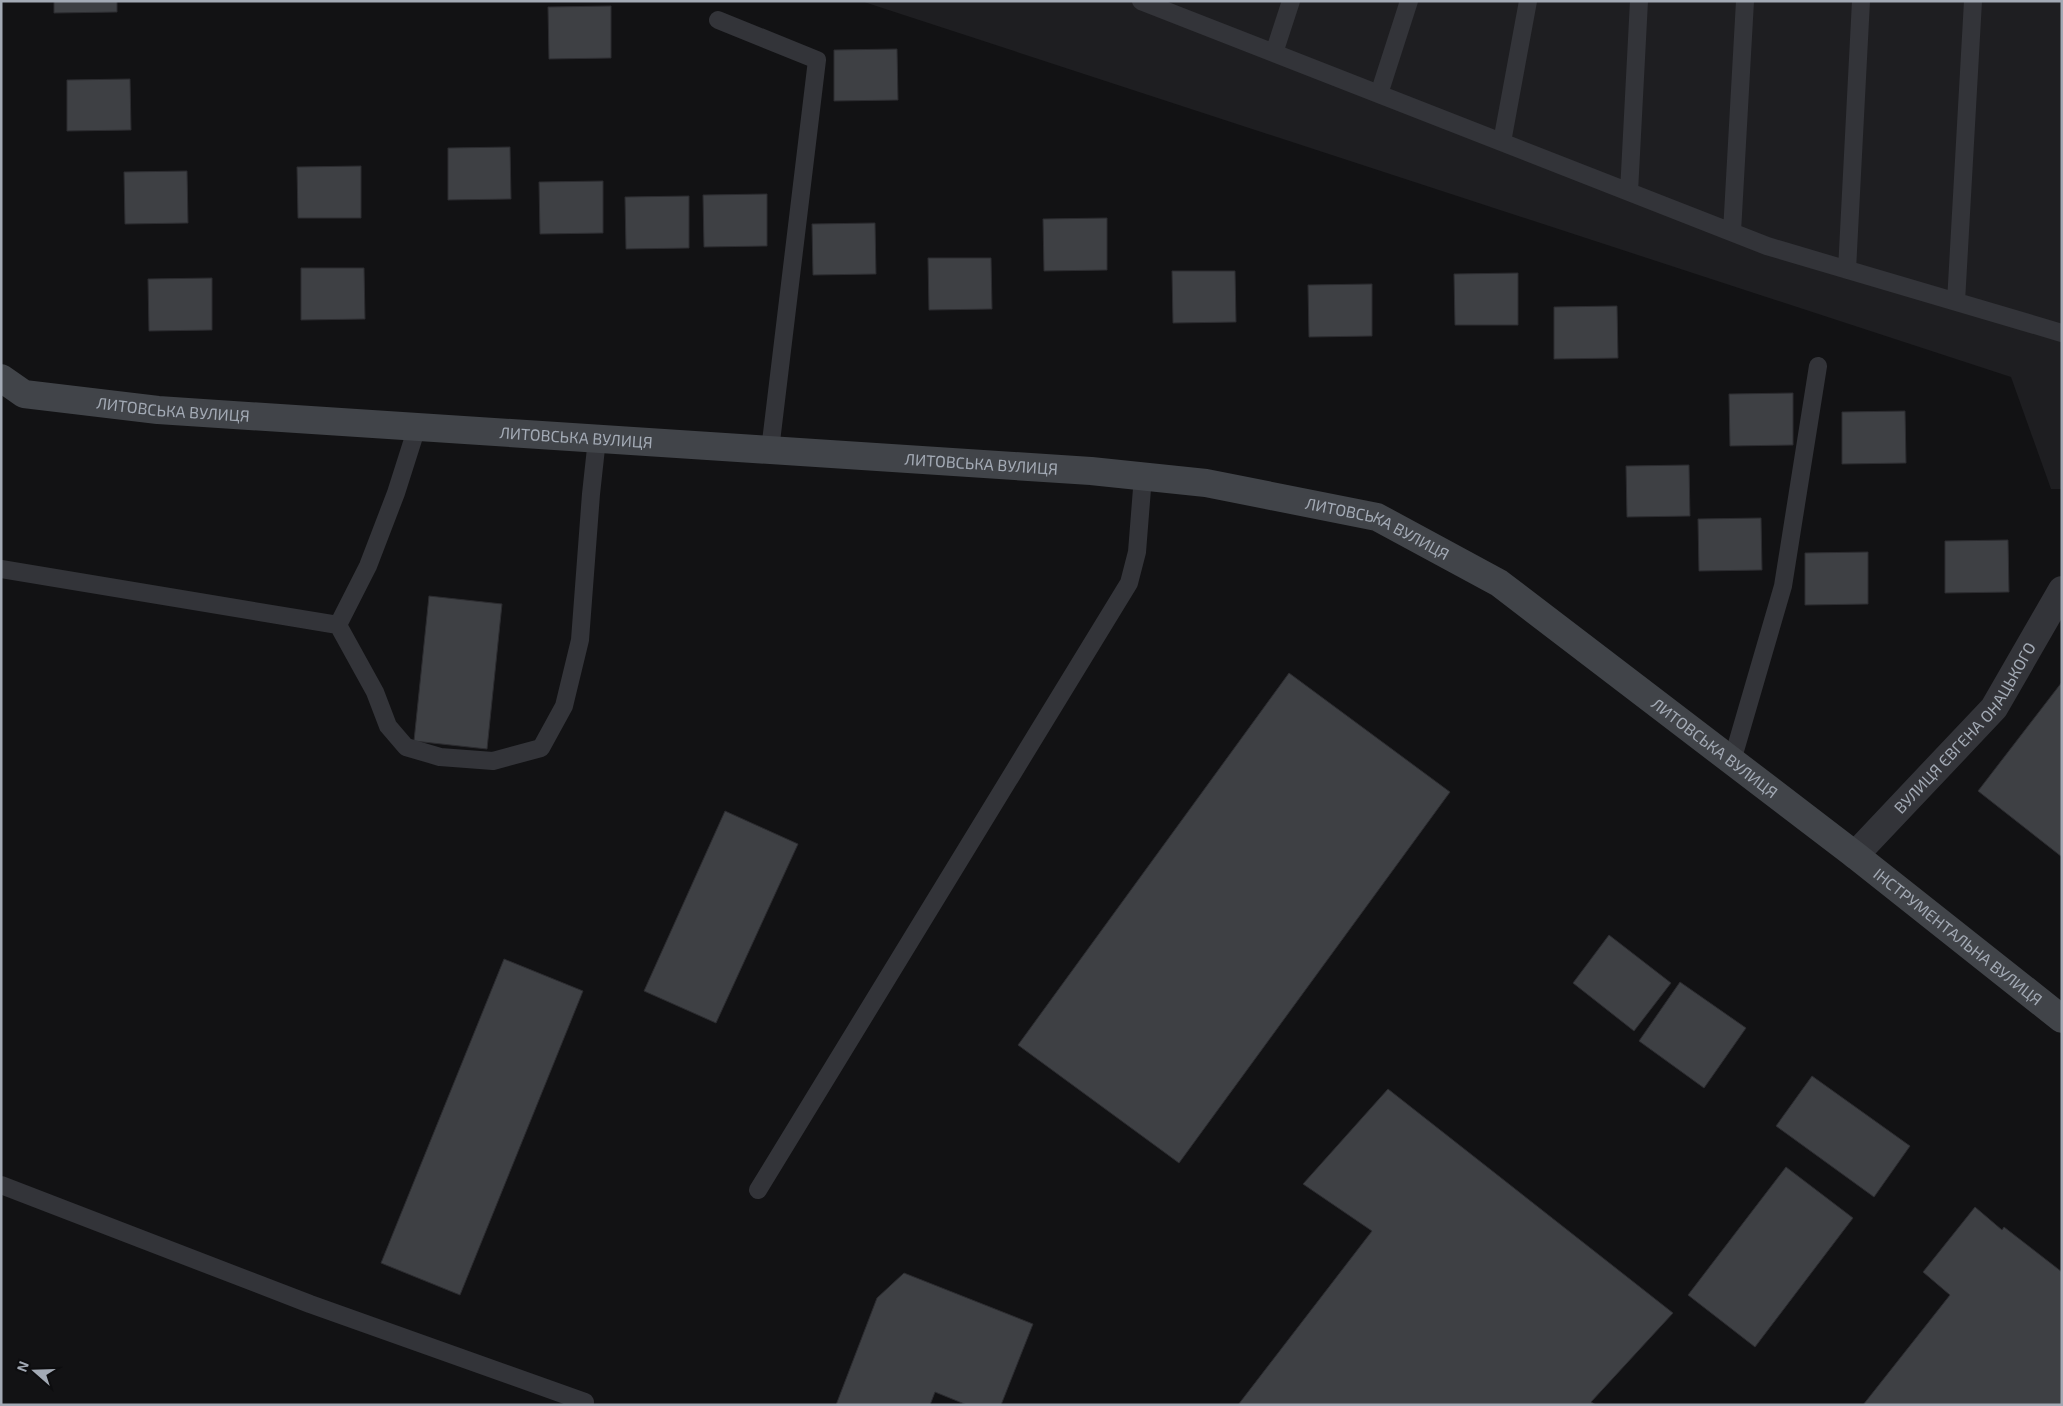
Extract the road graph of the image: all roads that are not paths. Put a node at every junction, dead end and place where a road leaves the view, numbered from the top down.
1 (1142, 1) edge
2 (1292, 1) edge
3 (1409, 1) edge
4 (1528, 1) edge
5 (1639, 1) edge
6 (1745, 1) edge
7 (1861, 1) edge
8 (1972, 1) edge
9 (1169, 6) edge
10 (718, 20) dead end
11 (1274, 53) junction
12 (1379, 94) junction
13 (1502, 142) junction
14 (1629, 192) junction
15 (1732, 232) junction
16 (1847, 270) junction
17 (1956, 302) junction
18 (2062, 334) edge
19 (1818, 366) dead end
20 (1, 378) edge
21 (417, 427) junction
22 (597, 439) junction
23 (770, 450) junction
24 (1143, 476) junction
25 (1, 569) edge
26 (2062, 590) edge
27 (338, 625) junction
28 (1732, 761) junction
29 (1855, 855) junction
30 (2062, 1018) edge
31 (1, 1185) edge
32 (758, 1190) dead end
33 (584, 1402) dead end

1 - 9 lane
2 - 11 lane
3 - 12 lane
4 - 13 lane
5 - 14 lane
6 - 15 lane
7 - 16 lane
8 - 17 lane
9 - 11 lane
10 - 23 lane
11 - 12 lane
12 - 13 lane
13 - 14 lane
14 - 15 lane
15 - 16 lane
16 - 17 lane
17 - 18 lane
19 - 28 lane
20 - 21 street, ЛИТОВСЬКА ВУЛИЦЯ
21 - 22 street, ЛИТОВСЬКА ВУЛИЦЯ
21 - 27 lane
22 - 23 street, ЛИТОВСЬКА ВУЛИЦЯ
22 - 27 lane
23 - 24 street, ЛИТОВСЬКА ВУЛИЦЯ
24 - 28 street, ЛИТОВСЬКА ВУЛИЦЯ
24 - 32 lane
25 - 27 lane
26 - 29 street, ВУЛИЦЯ ЄВГЕНА ОНАЦЬКОГО
28 - 29 street, ЛИТОВСЬКА ВУЛИЦЯ
29 - 30 street, ІНСТРУМЕНТАЛЬНА ВУЛИЦЯ
31 - 33 lane

